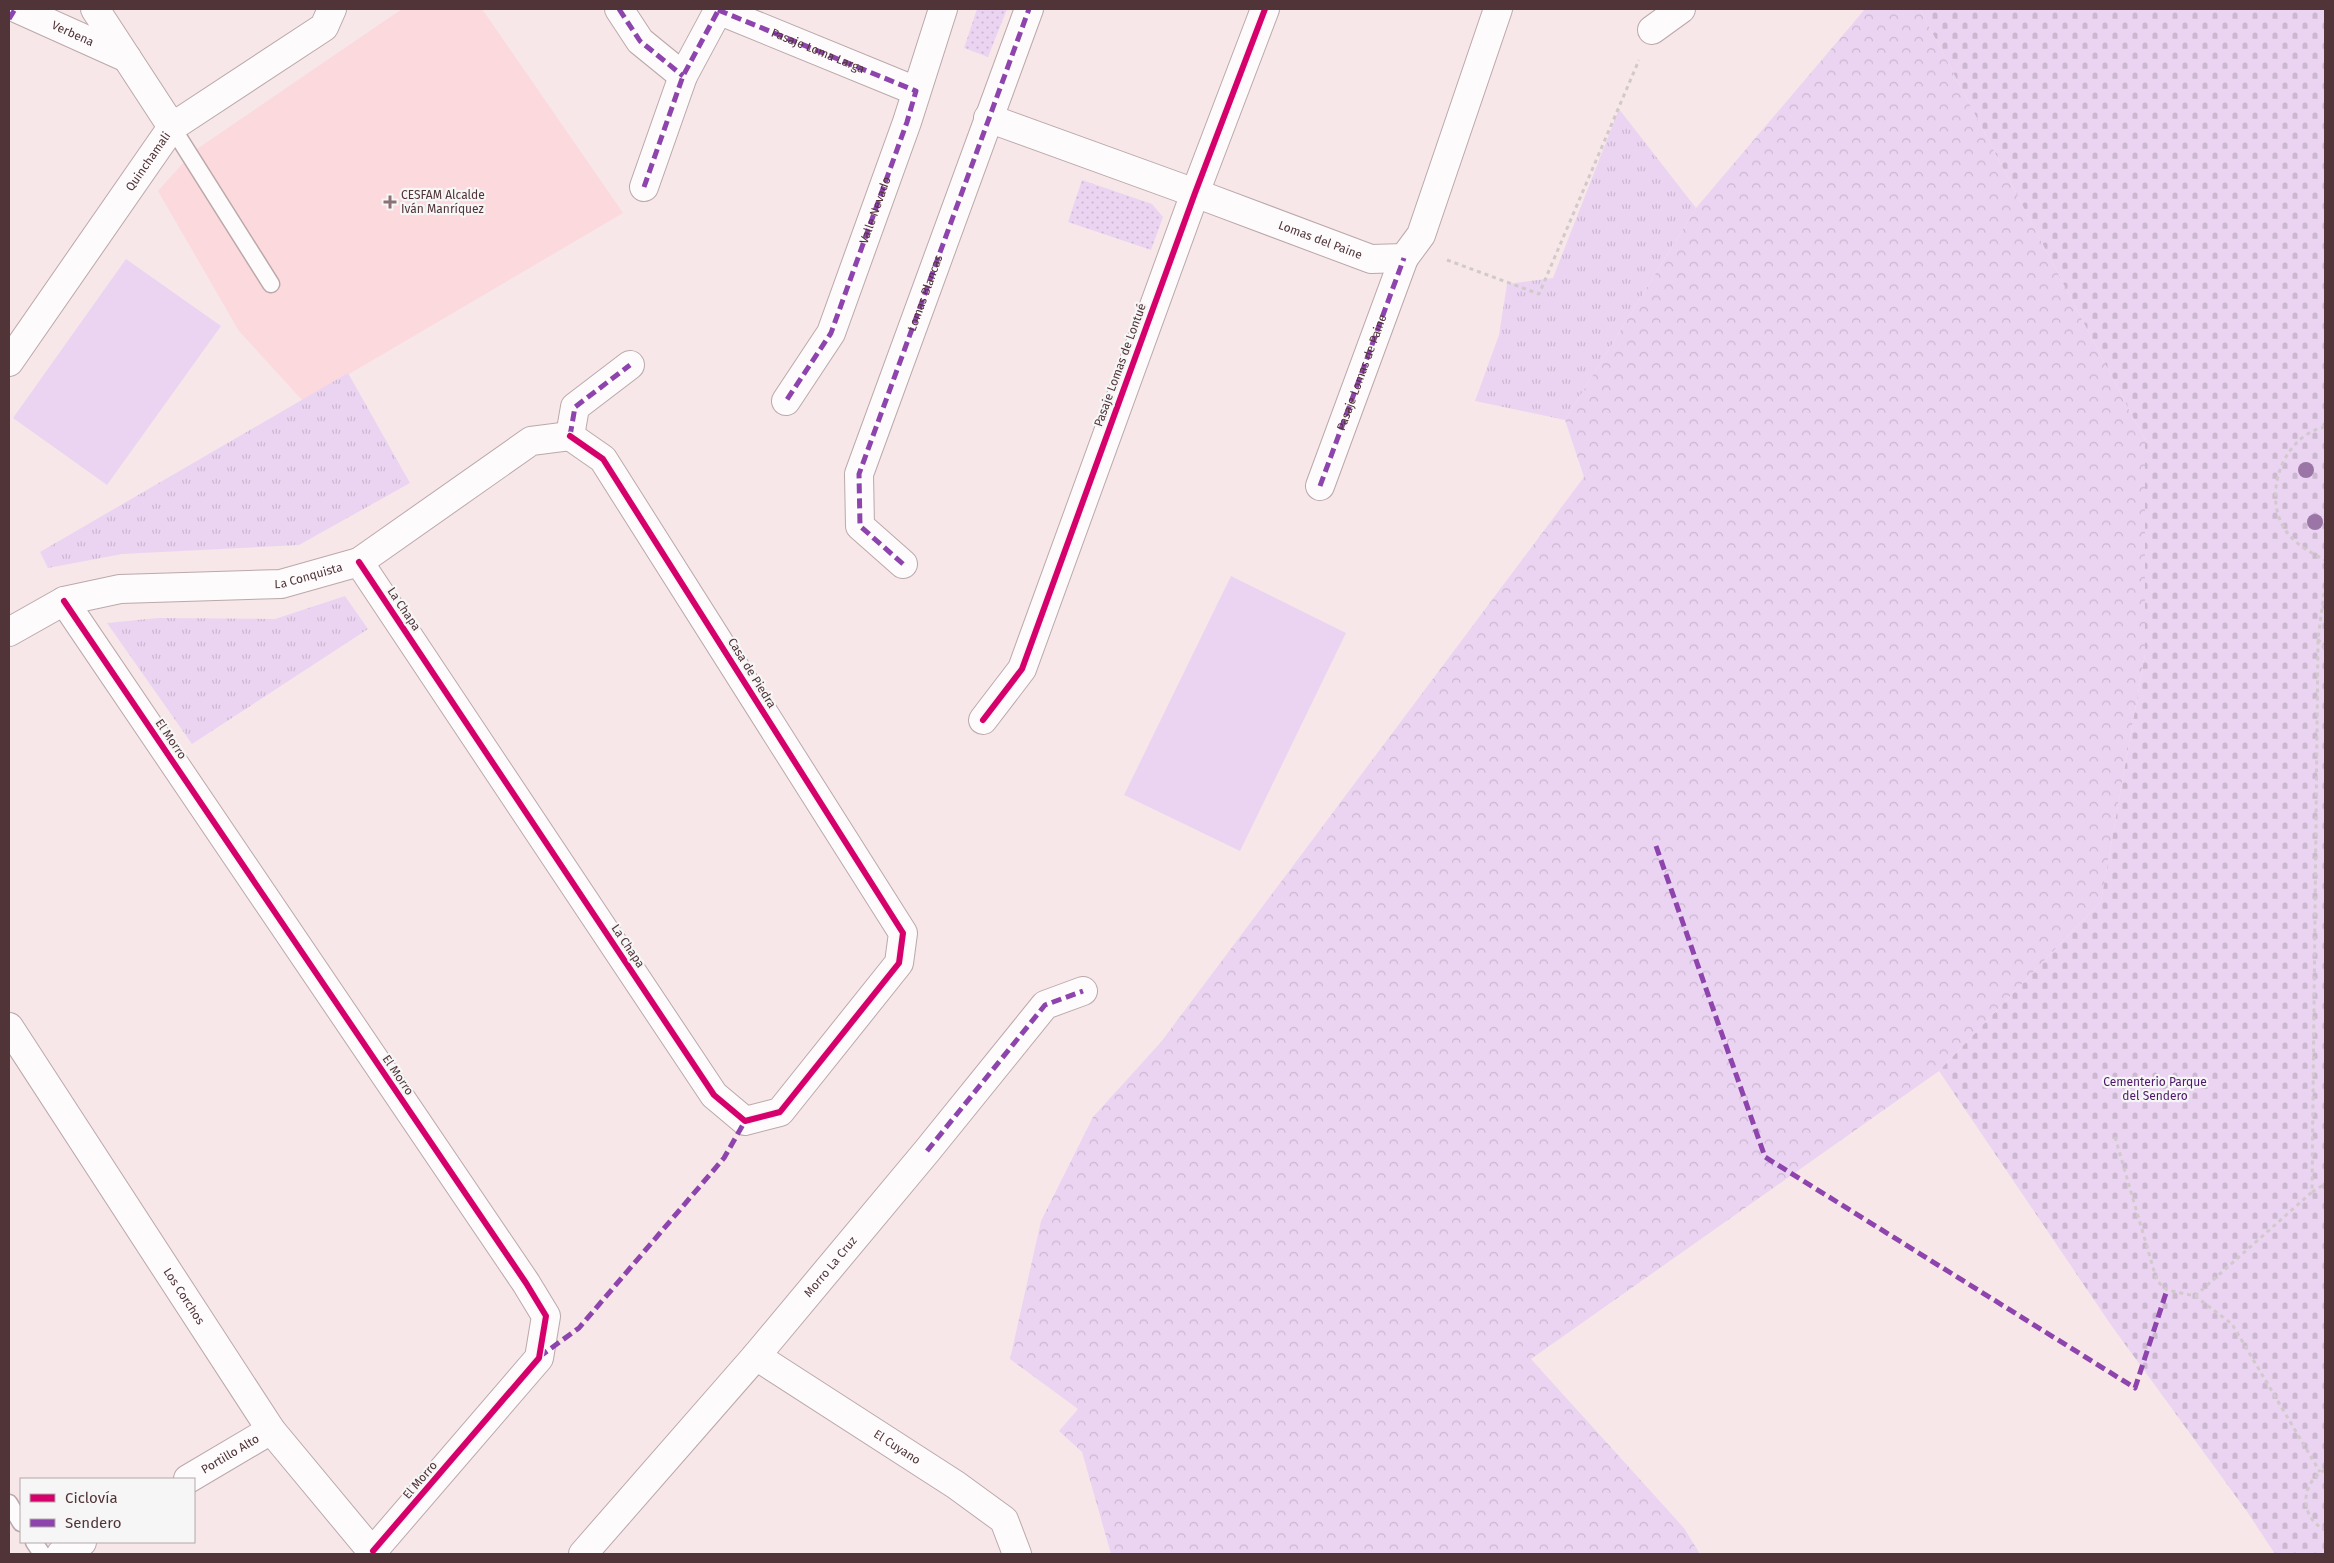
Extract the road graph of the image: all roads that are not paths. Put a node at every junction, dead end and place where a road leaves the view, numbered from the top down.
1 (17, 9) edge
2 (95, 9) edge
3 (332, 9) edge
4 (619, 9) edge
5 (718, 9) edge
6 (943, 9) edge
7 (1029, 9) edge
8 (1265, 9) edge
9 (1498, 9) edge
10 (1681, 9) edge
11 (9, 19) edge
12 (1652, 30) road end
13 (127, 58) junction
14 (683, 76) junction
15 (916, 90) junction
16 (988, 118) junction
17 (172, 127) junction
18 (644, 187) dead end
19 (1195, 192) junction
20 (1404, 258) junction
21 (271, 284) dead end
22 (9, 362) edge
23 (630, 365) dead end
24 (786, 401) dead end
25 (570, 436) junction
26 (1320, 486) dead end
27 (359, 562) junction
28 (903, 564) dead end
29 (64, 601) junction
30 (9, 632) edge
31 (983, 720) dead end
32 (903, 933) joint
33 (1083, 990) dead end
34 (9, 1026) edge
35 (756, 1356) junction
36 (272, 1430) junction
37 (190, 1478) edge
38 (9, 1504) edge
39 (20, 1521) edge
40 (35, 1543) edge
41 (80, 1543) edge
42 (374, 1553) edge
43 (42, 1554) edge
44 (61, 1554) edge
45 (583, 1554) edge
46 (1018, 1554) edge

1 - 11 street
1 - 13 street, Verbena
2 - 13 street, Verbena
3 - 17 street, Quinchamali
4 - 14 street
5 - 14 street, Pasaje Loma Larga
5 - 15 street, Pasaje Loma Larga
6 - 15 street, Valle Nevado
7 - 16 street, Lomas Blancas
8 - 19 street, Pasaje Lomas de Lontué
9 - 20 street
10 - 12 street
13 - 17 street, Verbena
14 - 18 street, Pasaje Loma Larga
15 - 24 street, Valle Nevado
16 - 19 street, Lomas del Paine
16 - 28 street, Lomas Blancas
17 - 21 lane
17 - 22 street, Quinchamali
19 - 20 street, Lomas del Paine
19 - 31 street, Pasaje Lomas de Lontué
20 - 26 street, Pasaje Lomas de Paine
23 - 25 street
25 - 27 street, La Conquista
25 - 32 street, Casa de Piedra
27 - 29 street, La Conquista
27 - 32 street, La Chapa
29 - 30 street, La Conquista
29 - 42 street, El Morro
33 - 35 street, Morro La Cruz
34 - 36 street, Los Corchos
35 - 45 street, Morro La Cruz
35 - 46 street, El Cuyano
36 - 37 street, Portillo Alto
36 - 42 street, Los Corchos
38 - 39 lane
40 - 43 lane
41 - 44 street

